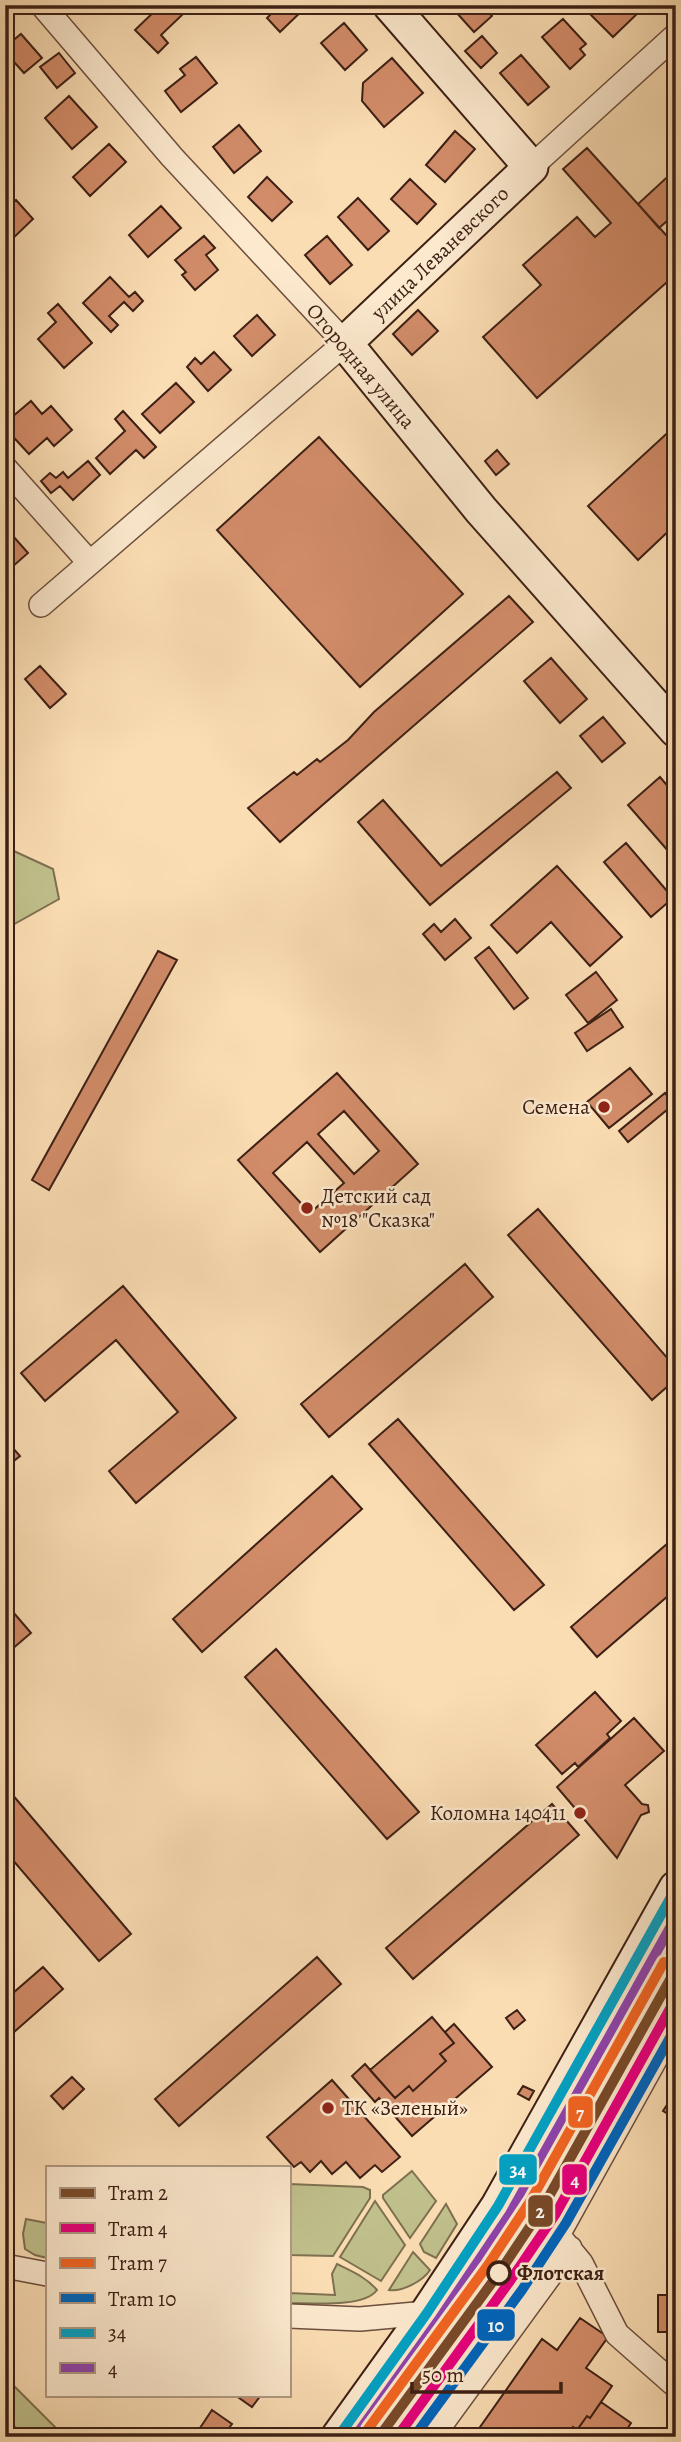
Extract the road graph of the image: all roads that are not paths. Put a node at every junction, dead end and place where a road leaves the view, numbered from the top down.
1 (42, 5) edge
2 (390, 5) edge
3 (676, 35) edge
4 (531, 167) junction
5 (345, 343) junction
6 (5, 468) edge
7 (89, 562) junction
8 (41, 605) dead end
9 (676, 730) edge
10 (676, 1888) edge
11 (676, 2022) edge
12 (498, 2206) junction
13 (564, 2242) junction
14 (5, 2266) edge
15 (46, 2274) edge
16 (427, 2313) junction
17 (290, 2316) edge
18 (676, 2386) edge
19 (338, 2437) edge
20 (432, 2437) edge

1 - 5 street, Огородная улица
2 - 4 street
3 - 4 street, улица Леваневского
4 - 5 street, улица Леваневского
5 - 7 street, улица Леваневского
5 - 9 street, Огородная улица
6 - 7 street
7 - 8 street, улица Леваневского
10 - 12 street
11 - 13 street
12 - 13 street
12 - 16 street
13 - 18 street
13 - 20 street
14 - 15 street
16 - 17 street
16 - 19 street

